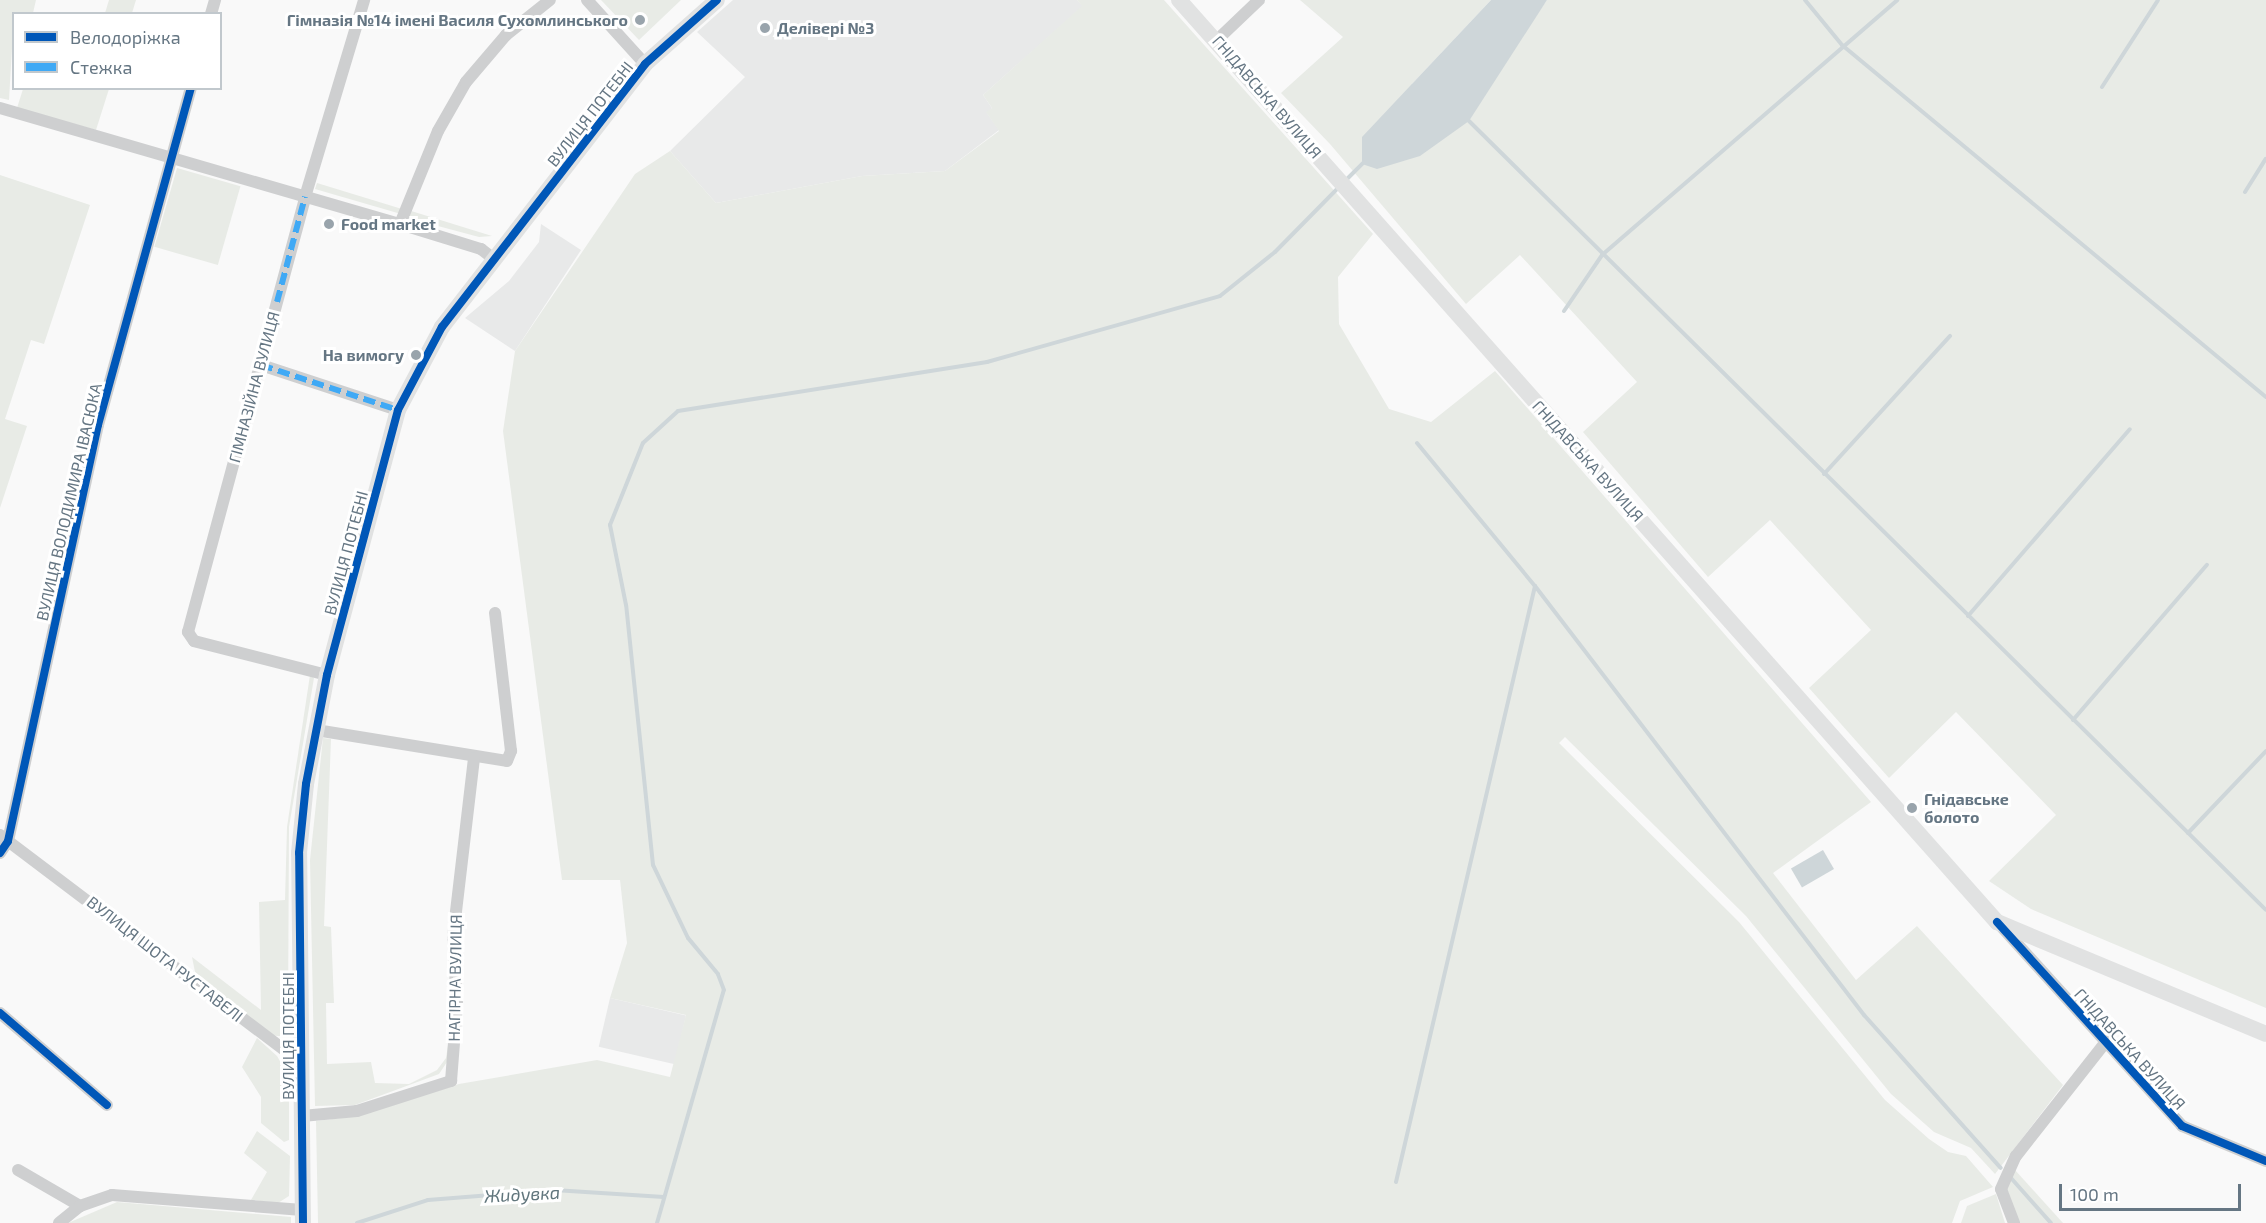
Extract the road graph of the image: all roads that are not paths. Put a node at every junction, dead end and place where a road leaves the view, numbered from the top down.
1 (364, 0) edge
2 (550, 0) edge
3 (587, 0) edge
4 (717, 0) edge
5 (1179, 0) edge
6 (1259, 0) edge
7 (1217, 40) junction
8 (645, 64) junction
9 (190, 90) edge
10 (0, 108) edge
11 (172, 157) junction
12 (305, 196) junction
13 (400, 224) junction
14 (495, 260) junction
15 (261, 365) junction
16 (398, 410) junction
17 (495, 613) dead end
18 (327, 675) junction
19 (315, 730) junction
20 (474, 758) junction
21 (4, 838) edge
22 (0, 853) edge
23 (1997, 922) junction
24 (0, 1013) edge
25 (2266, 1034) edge
26 (2105, 1043) junction
27 (302, 1063) junction
28 (107, 1105) dead end
29 (302, 1116) junction
30 (2266, 1161) edge
31 (18, 1170) dead end
32 (80, 1206) junction
33 (302, 1218) edge
34 (59, 1223) edge
35 (2014, 1223) edge

1 - 12 street, ГІМНАЗІЙНА ВУЛИЦЯ
2 - 13 street
3 - 8 street
4 - 8 main road, ВУЛИЦЯ ПОТЕБНІ
5 - 7 main road, ГНІДАВСЬКА ВУЛИЦЯ
6 - 7 street
7 - 23 main road, ГНІДАВСЬКА ВУЛИЦЯ
8 - 14 main road, ВУЛИЦЯ ПОТЕБНІ
9 - 11 street, ВУЛИЦЯ ВОЛОДИМИРА ІВАСЮКА
10 - 11 street
11 - 12 street
11 - 21 street, ВУЛИЦЯ ВОЛОДИМИРА ІВАСЮКА
12 - 13 street
12 - 15 street, ГІМНАЗІЙНА ВУЛИЦЯ
13 - 14 street
14 - 16 main road, ВУЛИЦЯ ПОТЕБНІ
15 - 16 street
15 - 18 street, ГІМНАЗІЙНА ВУЛИЦЯ
16 - 18 main road, ВУЛИЦЯ ПОТЕБНІ
17 - 20 street
18 - 19 main road, ВУЛИЦЯ ПОТЕБНІ
19 - 20 street
19 - 27 main road, ВУЛИЦЯ ПОТЕБНІ
20 - 29 street, НАГІРНА ВУЛИЦЯ
21 - 22 street, ВУЛИЦЯ ВОЛОДИМИРА ІВАСЮКА
21 - 27 street, ВУЛИЦЯ ШОТА РУСТАВЕЛІ
23 - 25 main road, ГНІДАВСЬКА ВУЛИЦЯ
23 - 26 street, ГНІДАВСЬКА ВУЛИЦЯ
24 - 28 street
26 - 30 street, ГНІДАВСЬКА ВУЛИЦЯ
26 - 35 street
27 - 29 main road, ВУЛИЦЯ ПОТЕБНІ
29 - 33 main road, ВУЛИЦЯ ПОТЕБНІ
31 - 32 street
32 - 33 street
32 - 34 street

